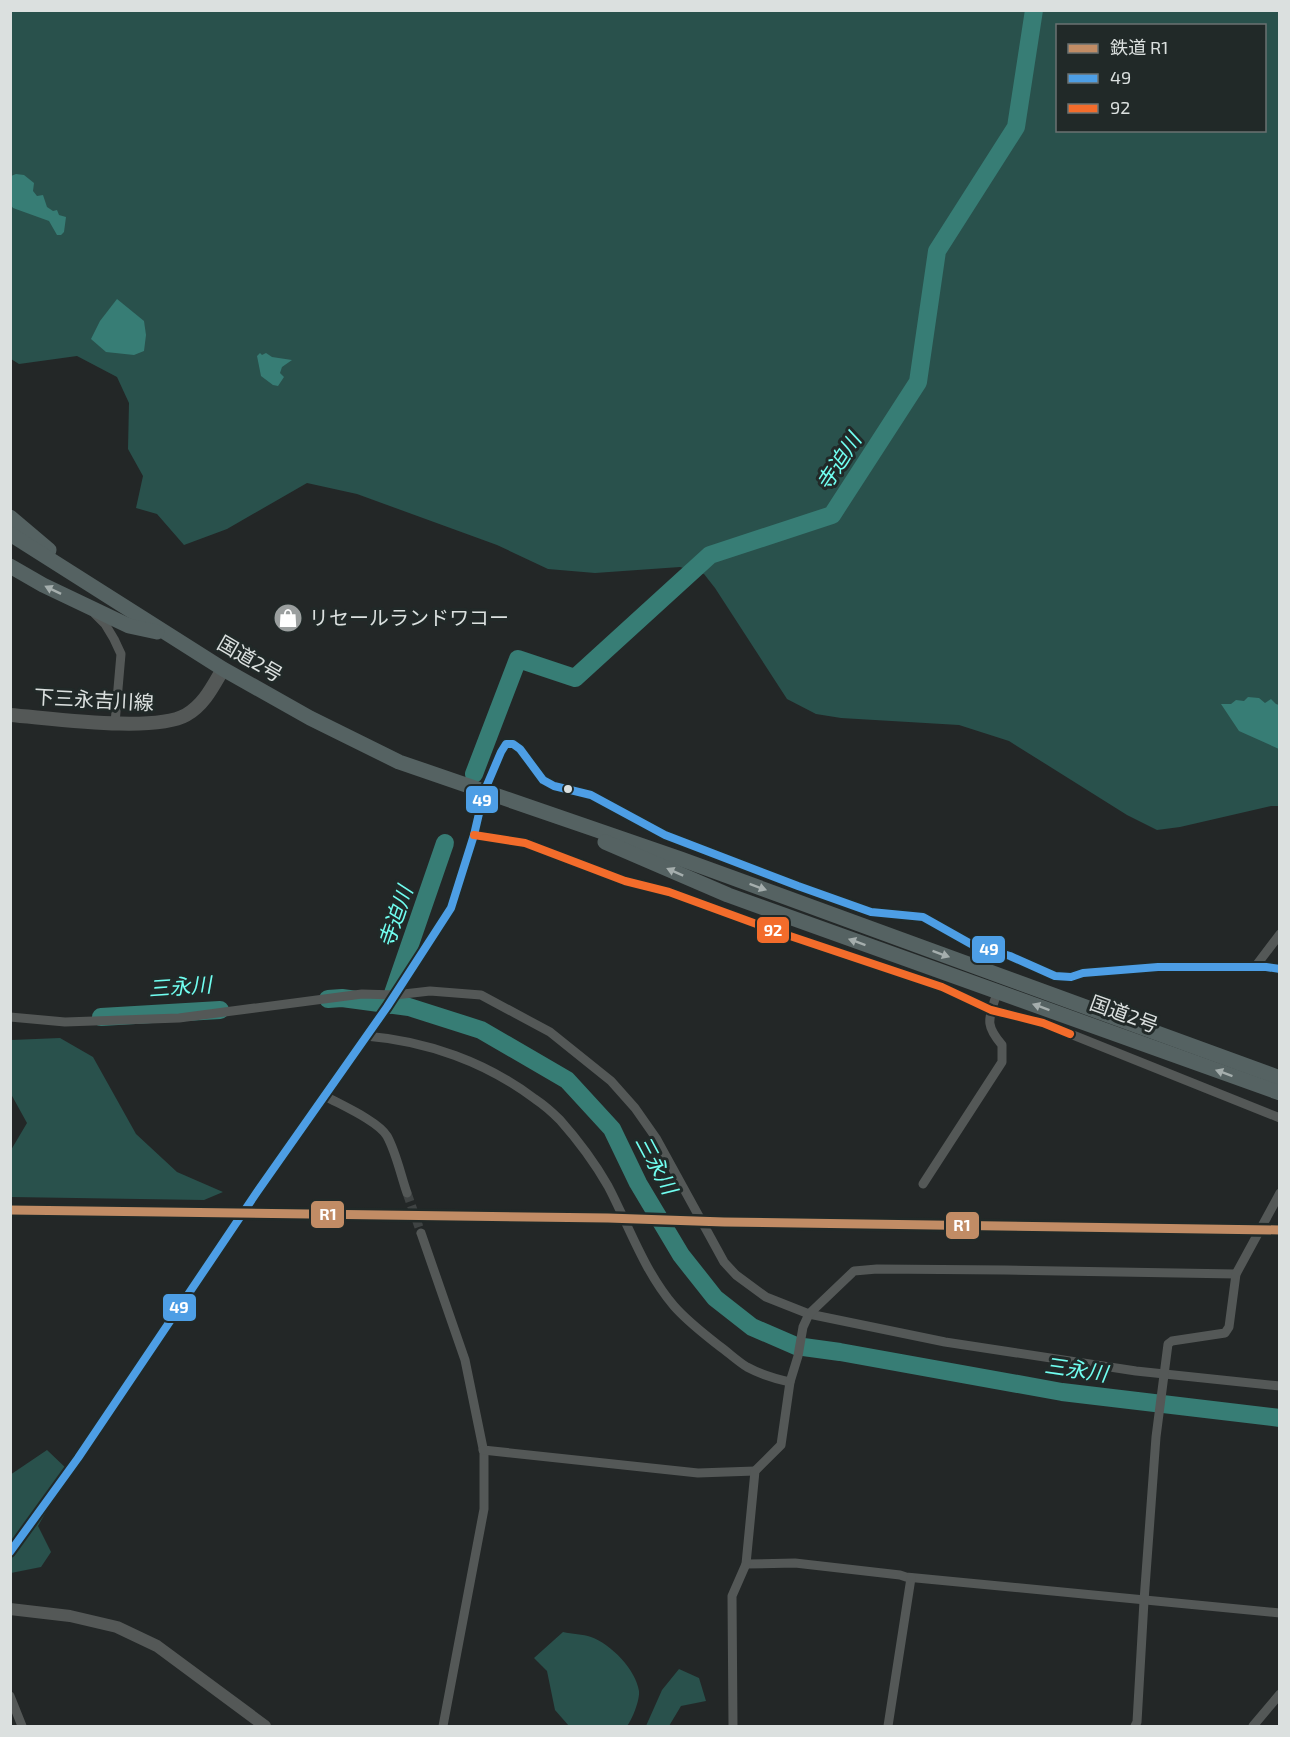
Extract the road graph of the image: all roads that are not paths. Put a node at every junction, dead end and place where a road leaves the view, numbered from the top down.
1 (10, 517) edge
2 (10, 534) edge
3 (10, 566) edge
4 (80, 579) junction
5 (89, 607) junction
6 (166, 633) junction
7 (223, 669) junction
8 (10, 715) edge
9 (115, 723) junction
10 (484, 792) junction
11 (474, 836) junction
12 (1280, 934) edge
13 (1010, 956) junction
14 (1255, 966) junction
15 (1006, 967) dead end
16 (1280, 969) edge
17 (395, 995) junction
18 (995, 999) dead end
19 (991, 1010) junction
20 (10, 1017) edge
21 (366, 1036) junction
22 (1280, 1078) edge
23 (1280, 1093) edge
24 (325, 1096) junction
25 (1280, 1118) edge
26 (923, 1184) dead end
27 (407, 1193) tunnel mouth
28 (1280, 1193) edge
29 (421, 1233) tunnel mouth
30 (1236, 1274) junction
31 (807, 1318) junction
32 (1163, 1376) junction
33 (792, 1379) junction
34 (1280, 1386) edge
35 (483, 1450) junction
36 (754, 1471) junction
37 (10, 1552) edge
38 (746, 1564) junction
39 (911, 1578) junction
40 (1144, 1601) junction
41 (10, 1609) edge
42 (1280, 1613) edge
43 (1280, 1694) edge
44 (10, 1696) edge
45 (22, 1726) edge
46 (265, 1726) edge
47 (443, 1726) edge
48 (733, 1726) edge
49 (888, 1726) edge
50 (1136, 1726) edge
51 (1253, 1726) edge

1 - 4 highway
2 - 4 highway, 国道2号
5 -> 3 highway
4 - 6 highway, 国道2号
5 - 6 highway
5 - 9 street
6 - 7 highway, 国道2号
7 - 9 main road, 下三永吉川線
7 - 10 highway, 国道2号
8 - 9 main road, 下三永吉川線
10 - 11 street
10 - 13 street
10 -> 22 highway, 国道2号
23 -> 10 highway, 国道2号
11 - 17 street
11 - 19 street
12 - 14 street
13 - 14 street
13 - 15 street
14 - 16 street
17 - 20 street
17 - 21 street
17 - 31 street
18 - 19 street
19 - 25 street
19 - 26 street
21 - 24 street
21 - 33 street
24 - 27 street
24 - 37 street
28 - 30 street
29 - 35 street
30 - 31 street
30 - 32 street
31 - 32 street
31 - 33 street
32 - 34 street
32 - 40 street
33 - 36 street
35 - 36 street
35 - 47 street
36 - 38 street
38 - 39 street
38 - 48 street
39 - 40 street
39 - 49 street
40 - 42 street
40 - 50 street
41 - 46 street
43 - 51 street
44 - 45 street

